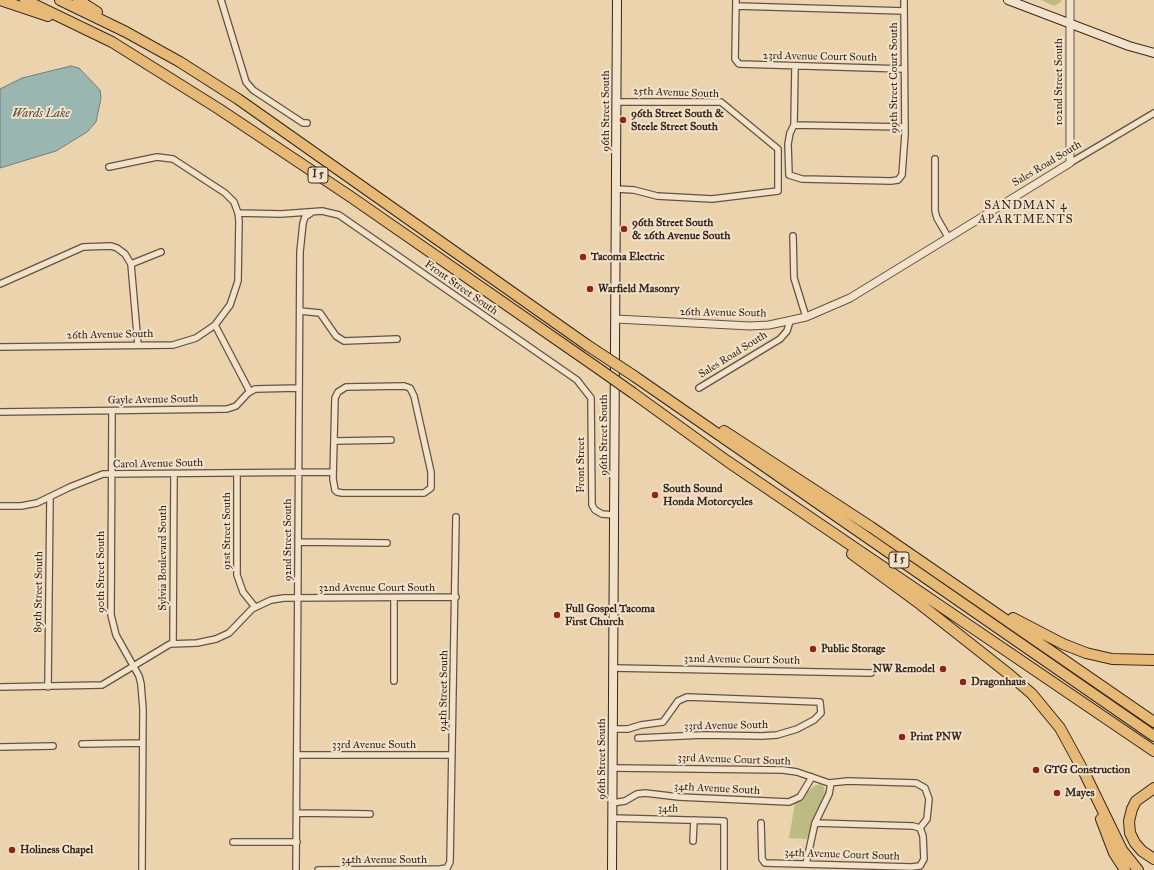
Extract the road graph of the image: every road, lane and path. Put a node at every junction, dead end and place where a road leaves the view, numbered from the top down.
1 (0, 0) edge
2 (25, 0) edge
3 (60, 0) edge
4 (78, 0) edge
5 (222, 0) edge
6 (617, 0) edge
7 (904, 0) edge
8 (1008, 0) edge
9 (1070, 0) edge
10 (736, 3) edge
11 (904, 11) junction
12 (1070, 24) junction
13 (80, 26) junction
14 (126, 32) junction
15 (1154, 53) edge
16 (795, 67) junction
17 (904, 69) junction
18 (617, 102) junction
19 (1154, 113) edge
20 (308, 123) dead end
21 (794, 125) junction
22 (905, 127) junction
23 (935, 159) dead end
24 (1070, 163) junction
25 (109, 167) dead end
26 (617, 189) junction
27 (238, 212) junction
28 (311, 213) junction
29 (793, 236) dead end
30 (948, 237) junction
31 (161, 252) dead end
32 (131, 264) junction
33 (0, 284) edge
34 (850, 298) joint
35 (300, 311) junction
36 (806, 317) junction
37 (616, 319) junction
38 (790, 321) junction
39 (215, 325) junction
40 (397, 339) dead end
41 (138, 346) junction
42 (0, 347) edge
43 (645, 384) junction
44 (299, 388) junction
45 (700, 388) dead end
46 (250, 392) junction
47 (591, 398) joint
48 (112, 411) junction
49 (0, 412) edge
50 (391, 440) dead end
51 (335, 441) junction
52 (727, 460) junction
53 (333, 472) junction
54 (237, 473) junction
55 (299, 473) junction
56 (112, 474) junction
57 (174, 474) junction
58 (50, 497) junction
59 (0, 506) edge
60 (614, 515) junction
61 (456, 517) dead end
62 (298, 542) junction
63 (387, 543) dead end
64 (956, 587) junction
65 (298, 598) junction
66 (394, 598) junction
67 (456, 598) junction
68 (255, 607) junction
69 (173, 644) junction
70 (1154, 660) edge
71 (134, 666) junction
72 (613, 668) junction
73 (871, 673) dead end
74 (394, 681) dead end
75 (48, 686) junction
76 (0, 687) edge
77 (1154, 722) edge
78 (613, 729) junction
79 (1154, 736) edge
80 (638, 738) dead end
81 (142, 743) junction
82 (82, 744) dead end
83 (0, 746) edge
84 (54, 746) dead end
85 (1154, 751) edge
86 (297, 755) junction
87 (452, 755) junction
88 (613, 768) junction
89 (1084, 772) junction
90 (812, 778) junction
91 (831, 783) junction
92 (1154, 788) edge
93 (612, 803) junction
94 (297, 813) junction
95 (370, 814) dead end
96 (612, 818) junction
97 (694, 820) junction
98 (761, 823) dead end
99 (815, 823) junction
100 (920, 828) junction
101 (693, 841) dead end
102 (233, 842) dead end
103 (297, 842) junction
104 (1154, 859) edge
105 (806, 864) junction
106 (449, 866) joint
107 (142, 870) edge
108 (296, 870) edge
109 (318, 870) edge
110 (612, 870) edge
111 (724, 870) edge
112 (1126, 870) edge
113 (1138, 870) edge

1 - 13 highway
2 - 13 highway, I 5
3 - 14 highway, I 5
4 - 14 highway
5 - 20 street
6 - 18 main road, 96th Street South
7 - 11 street, 99th Street Court South
8 - 12 main road
9 - 12 street, 102nd Street South
10 - 11 street
10 - 16 street, 23rd Avenue Court South
11 - 17 street, 99th Street Court South
12 - 15 main road
12 - 24 street, 102nd Street South
13 - 52 highway, I 5, bridge
14 - 43 highway, I 5, bridge
16 - 17 street, 23rd Avenue Court South
16 - 21 street
17 - 22 street, 99th Street Court South
18 - 26 main road, 96th Street South
18 - 26 street, 25th Avenue South
19 - 24 street, Sales Road South
21 - 22 street
21 - 22 street, 99th Street Court South
23 - 30 street
24 - 30 street, Sales Road South
25 - 27 street
26 - 37 main road, 96th Street South
27 - 28 street
27 - 39 street
28 - 35 street, 92nd Street South
28 - 47 street, Front Street South
29 - 36 street
30 - 34 street, Sales Road South
31 - 32 street
32 - 33 street
32 - 41 street
34 - 36 street, 26th Avenue South
35 - 40 street
35 - 44 street, 92nd Street South
36 - 38 street, 26th Avenue South
37 - 38 street, 26th Avenue South
37 - 60 main road, 96th Street South
38 - 45 street, Sales Road South
39 - 41 street, 26th Avenue South
39 - 46 street
41 - 42 street, 26th Avenue South
43 - 64 highway
43 - 79 highway, I 5
44 - 46 street
44 - 55 street, 92nd Street South
46 - 48 street, Gayle Avenue South
47 - 60 street, Front Street
48 - 49 street, Gayle Avenue South
48 - 56 street, 90th Street South
50 - 51 street
51 - 53 street
51 - 53 street
52 - 85 highway, I 5
52 - 89 highway
53 - 55 street, Carol Avenue South
54 - 55 street, Carol Avenue South
54 - 57 street, Carol Avenue South
54 - 68 street, 91st Street South
55 - 62 street, 92nd Street South
56 - 57 street, Carol Avenue South
56 - 58 street, Carol Avenue South
56 - 71 street, 90th Street South
57 - 69 street, Sylvia Boulevard South
58 - 59 street, Carol Avenue South
58 - 75 street, 89th Street South
60 - 72 main road, 96th Street South
61 - 67 street, 94th Street South
62 - 63 street
62 - 65 street, 92nd Street South
64 - 70 highway
64 - 77 highway
65 - 66 street, 32nd Avenue Court South
65 - 68 street, 32nd Avenue Court South
65 - 86 street, 92nd Street South
66 - 67 street, 32nd Avenue Court South
66 - 74 street
67 - 87 street, 94th Street South
68 - 69 street
69 - 71 street
71 - 75 street
71 - 81 street, 90th Street South
72 - 73 street, 32nd Avenue Court South
72 - 78 main road, 96th Street South
75 - 76 street
78 - 80 street, 33rd Avenue South
78 - 88 main road, 96th Street South
81 - 82 street
81 - 107 street, 90th Street South
83 - 84 street
86 - 87 street, 33rd Avenue South
86 - 94 street, 92nd Street South
87 - 106 street, 94th Street South
88 - 90 street, 33rd Avenue Court South
88 - 93 main road, 96th Street South
89 - 112 highway
89 - 113 highway
90 - 91 street, 33rd Avenue Court South
90 - 93 street, 34th Avenue South
91 - 99 street
91 - 100 street, 33rd Avenue Court South
92 - 104 highway
93 - 96 main road, 96th Street South
94 - 95 street
94 - 103 street, 92nd Street South
96 - 97 street, 34th
96 - 110 main road, 96th Street South
97 - 101 street
97 - 111 street, 34th
98 - 105 street, 34th Avenue Court South
99 - 100 street
99 - 105 street
100 - 105 street, 34th Avenue Court South
102 - 103 street
103 - 108 street, 92nd Street South
106 - 109 street, 34th Avenue South

